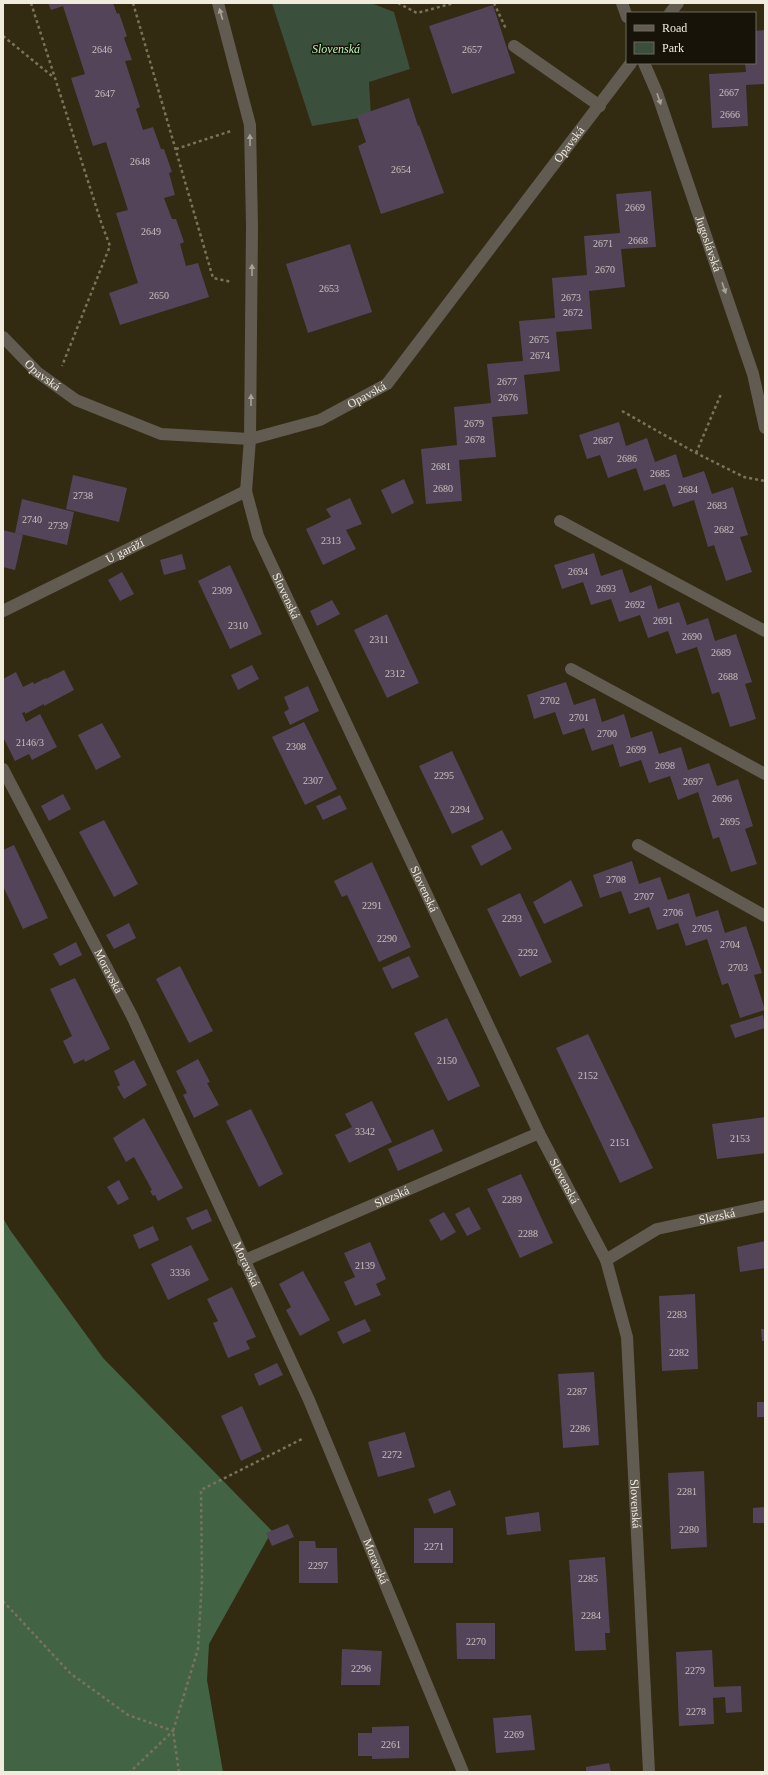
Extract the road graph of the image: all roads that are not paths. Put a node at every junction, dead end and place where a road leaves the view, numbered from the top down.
1 (218, 3) edge
2 (622, 3) edge
3 (678, 3) edge
4 (671, 12) edge
5 (626, 14) edge
6 (514, 46) road end
7 (630, 64) edge
8 (644, 64) edge
9 (600, 106) junction
10 (3, 337) edge
11 (765, 428) edge
12 (250, 439) junction
13 (246, 491) junction
14 (560, 521) dead end
15 (3, 611) edge
16 (765, 631) edge
17 (571, 669) dead end
18 (3, 769) edge
19 (765, 774) edge
20 (638, 845) dead end
21 (765, 916) edge
22 (539, 1133) junction
23 (765, 1206) edge
24 (606, 1260) junction
25 (243, 1261) junction
26 (464, 1772) edge
27 (649, 1772) edge

12 -> 1 street, Slovenská
2 - 5 street
3 - 4 street
6 - 9 street
7 - 9 street, Opavská
8 -> 11 street, Jugoslávská
9 - 12 street, Opavská
10 - 12 street, Opavská
12 - 13 street, Slovenská
13 - 15 street, U garáží
13 - 22 street, Slovenská
14 - 16 street
17 - 19 street
18 - 25 street, Moravská
20 - 21 street
22 - 24 street, Slovenská
22 - 25 street, Slezská
23 - 24 street, Slezská
24 - 27 street, Slovenská
25 - 26 street, Moravská

